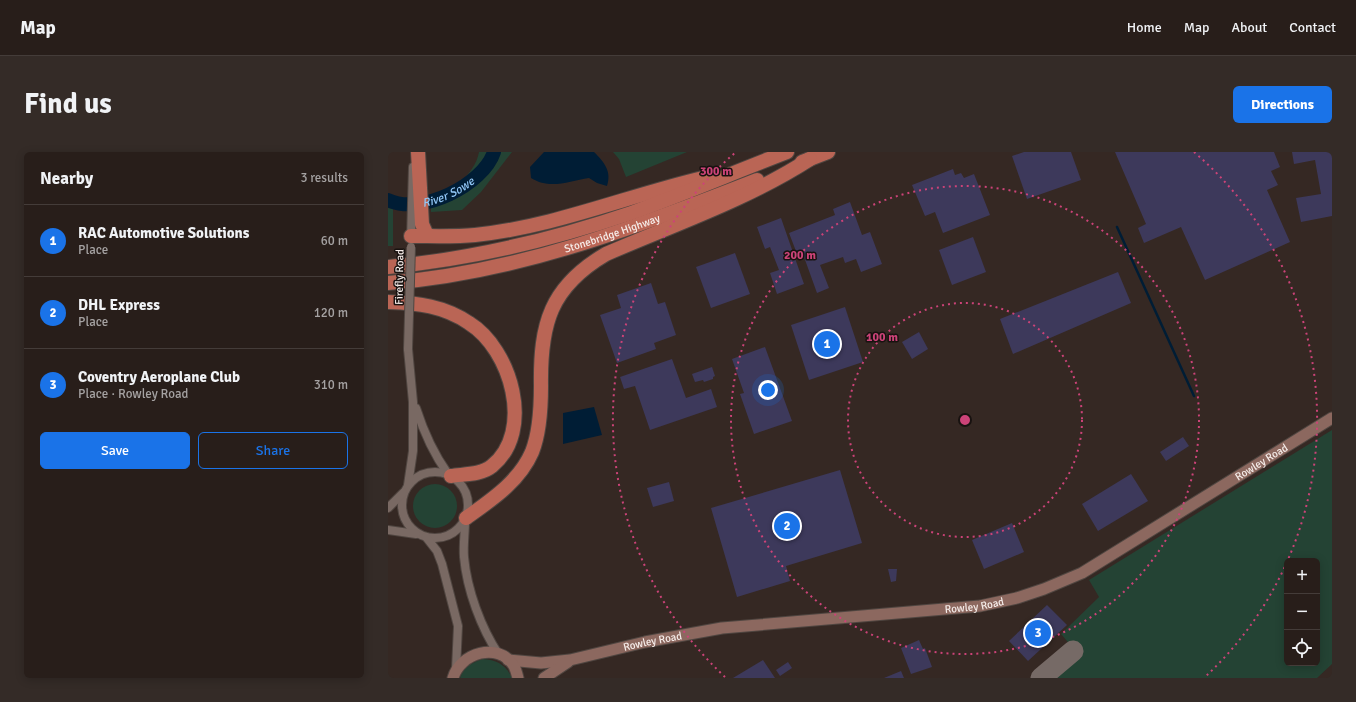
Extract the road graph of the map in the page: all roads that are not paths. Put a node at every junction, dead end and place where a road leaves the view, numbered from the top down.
1 (414, 152) edge
2 (418, 152) edge
3 (787, 152) edge
4 (828, 152) edge
5 (810, 159) junction
6 (749, 167) junction
7 (416, 174) junction
8 (414, 233) junction
9 (388, 267) edge
10 (388, 283) edge
11 (388, 302) edge
12 (413, 402) junction
13 (1332, 418) edge
14 (449, 475) junction
15 (408, 485) junction
16 (404, 493) junction
17 (388, 508) edge
18 (465, 519) junction
19 (388, 530) edge
20 (417, 534) junction
21 (426, 537) junction
22 (503, 657) junction
23 (570, 660) junction
24 (454, 674) edge
25 (518, 678) edge
26 (544, 678) edge

1 - 7 street
2 - 7 highway
3 - 6 highway, Stonebridge Highway
4 - 5 highway, Stonebridge Highway
5 - 10 highway, Stonebridge Highway
5 - 18 highway
6 - 8 highway
6 - 9 highway, Stonebridge Highway
7 - 8 highway
8 - 12 street, Firefly Road, bridge
11 - 14 highway
12 - 14 street, Firefly Road
12 - 15 street, Firefly Road
13 - 23 street, Rowley Road
14 - 15 street
14 - 18 street
15 - 16 street
16 - 17 street
16 - 20 street
18 - 21 street
18 - 22 street
19 - 20 street
20 - 21 street
21 - 24 street
22 - 23 street, Rowley Road
22 - 24 street, Rowley Road
22 - 25 street
23 - 26 street, Rowley Road

